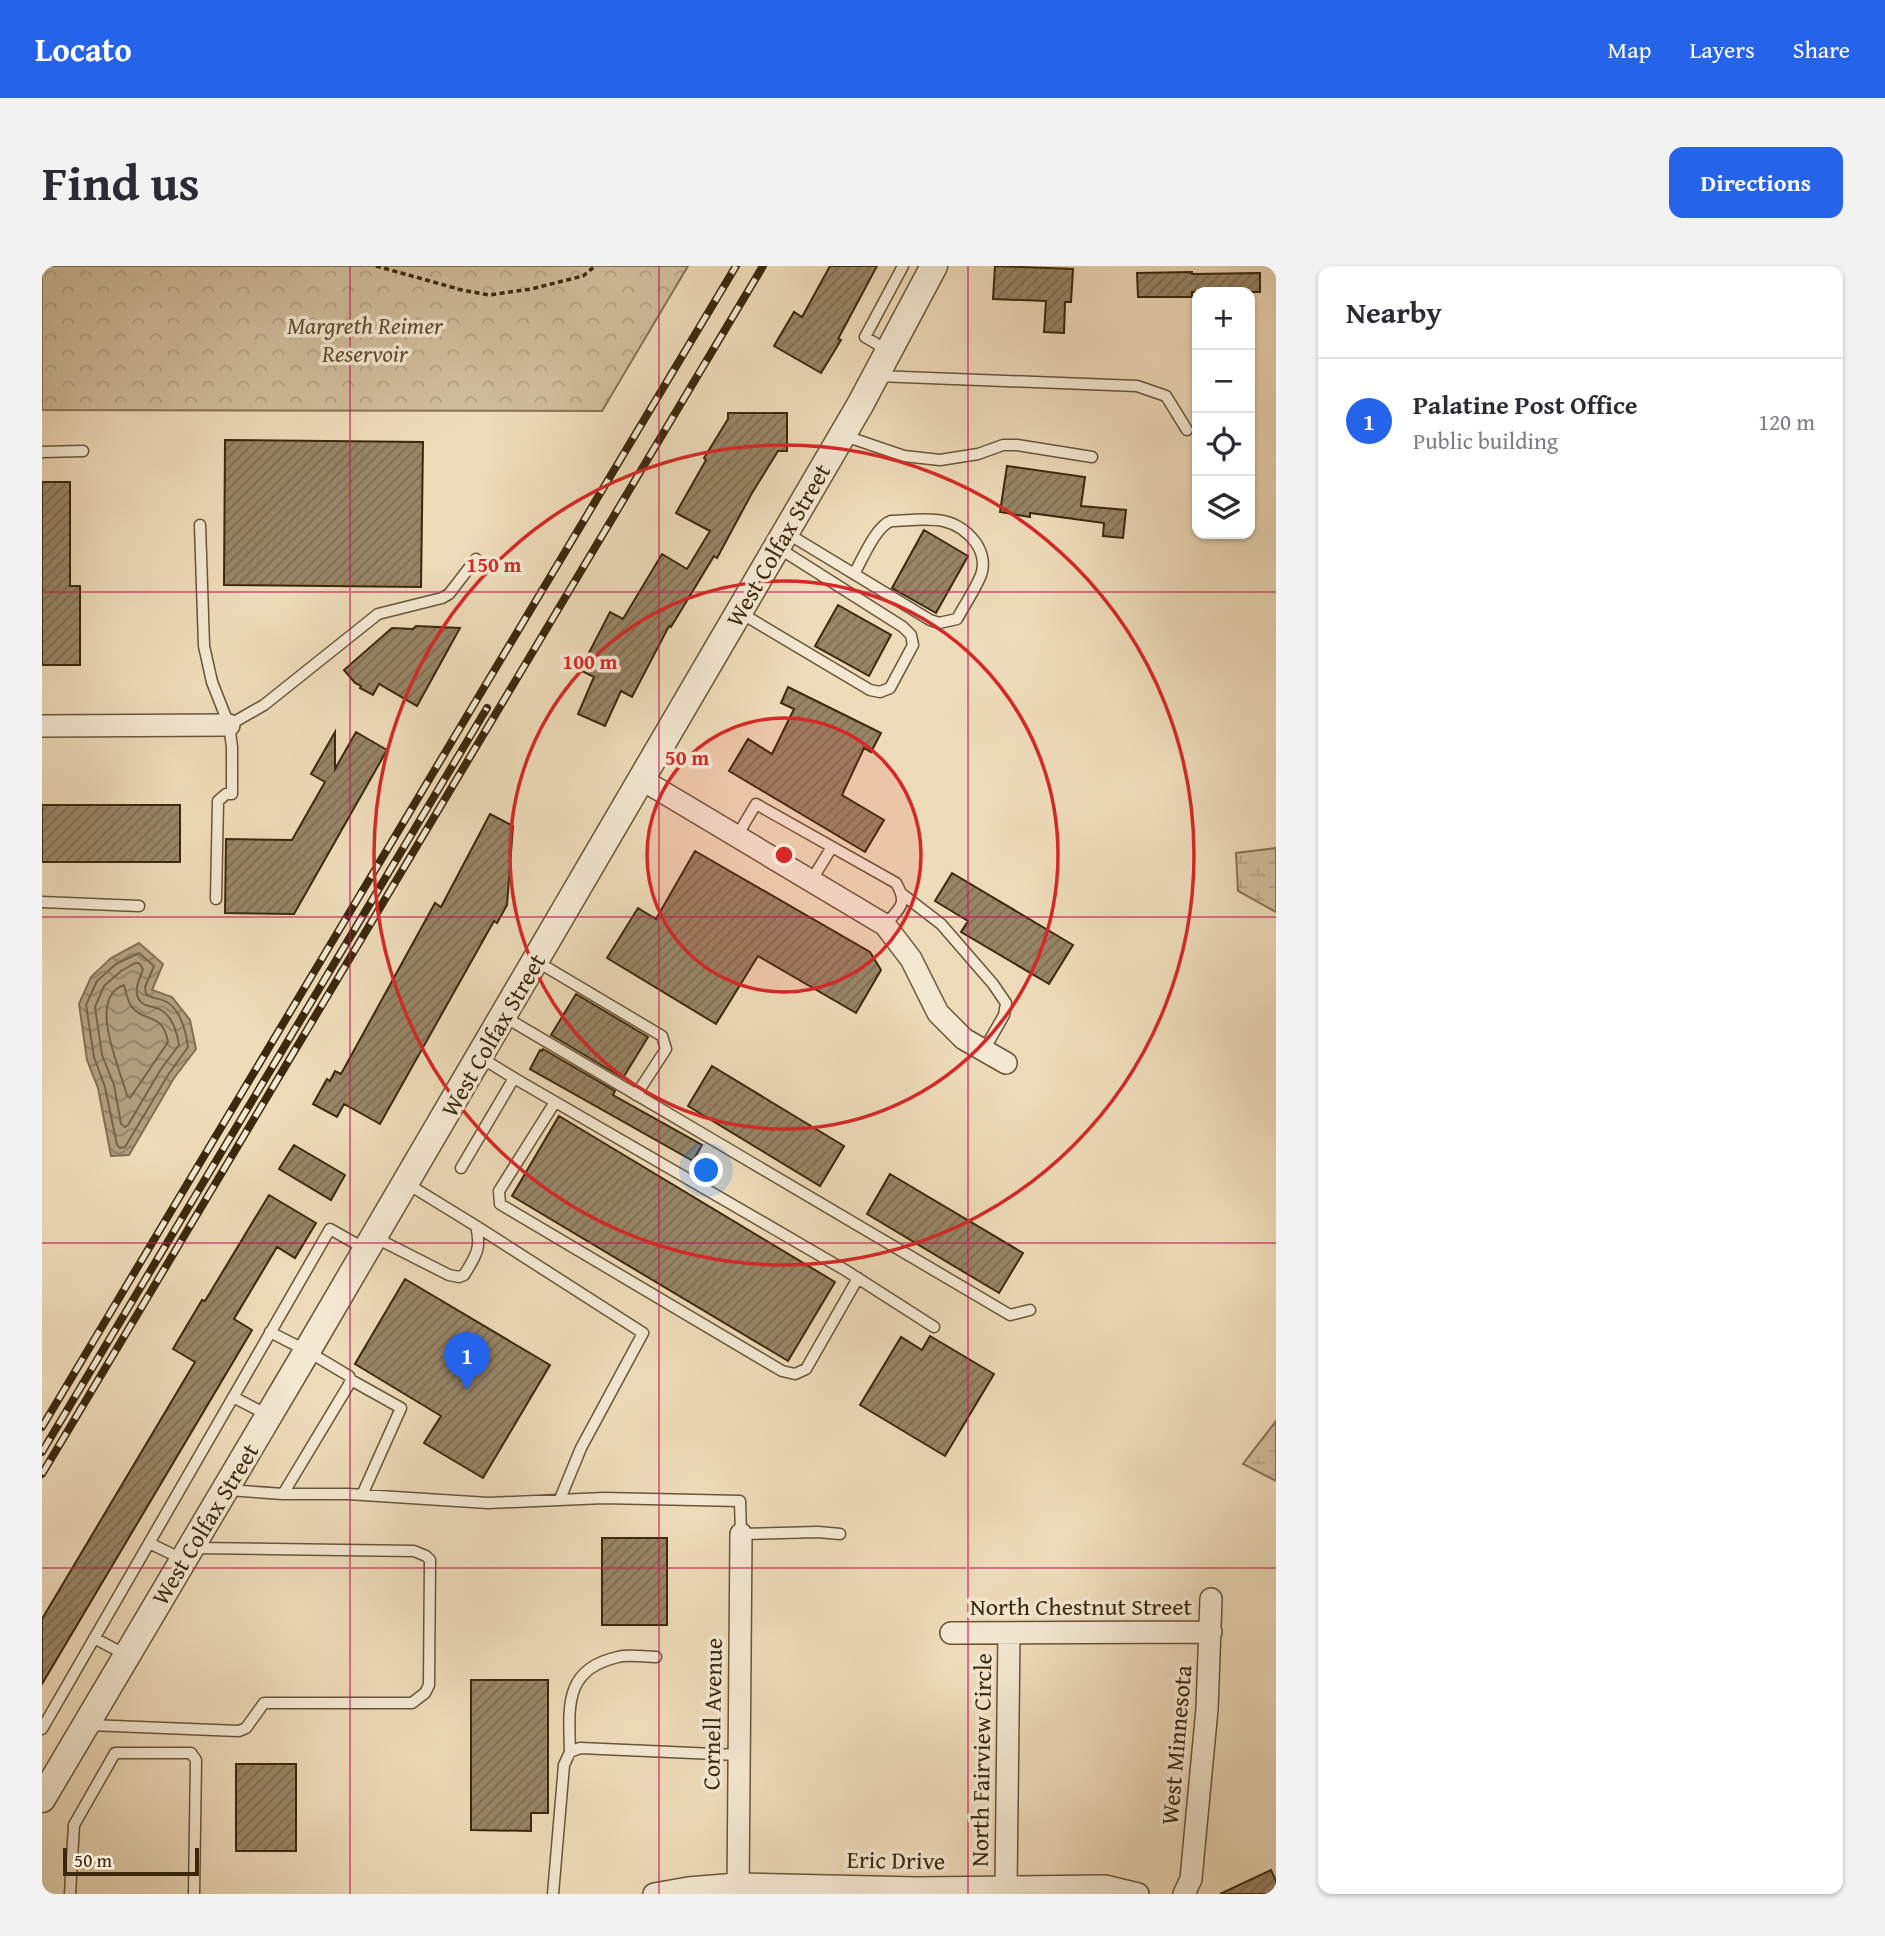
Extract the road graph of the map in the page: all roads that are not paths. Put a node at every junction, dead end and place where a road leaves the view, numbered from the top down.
1 (903, 266) edge
2 (934, 266) edge
3 (903, 295) junction
4 (877, 376) junction
5 (1187, 430) dead end
6 (842, 435) junction
7 (83, 451) dead end
8 (42, 452) edge
9 (1092, 457) dead end
10 (200, 525) dead end
11 (781, 540) junction
12 (477, 559) dead end
13 (854, 574) junction
14 (739, 612) junction
15 (229, 725) junction
16 (42, 726) edge
17 (641, 779) junction
18 (737, 836) junction
19 (832, 847) junction
20 (811, 881) junction
21 (902, 894) junction
22 (216, 899) dead end
23 (42, 902) edge
24 (139, 906) dead end
25 (885, 925) junction
26 (536, 961) junction
27 (503, 1016) junction
28 (984, 1050) junction
29 (480, 1057) junction
30 (1006, 1063) dead end
31 (513, 1078) junction
32 (636, 1095) junction
33 (555, 1102) junction
34 (461, 1168) dead end
35 (406, 1183) junction
36 (477, 1227) junction
37 (371, 1243) junction
38 (858, 1278) junction
39 (1030, 1310) dead end
40 (934, 1327) dead end
41 (270, 1332) junction
42 (307, 1351) junction
43 (351, 1380) junction
44 (233, 1397) junction
45 (270, 1415) junction
46 (225, 1490) junction
47 (283, 1494) junction
48 (362, 1495) junction
49 (560, 1499) junction
50 (741, 1534) junction
51 (840, 1534) dead end
52 (149, 1543) junction
53 (187, 1554) junction
54 (1211, 1599) dead end
55 (1211, 1632) junction
56 (951, 1633) dead end
57 (1009, 1633) junction
58 (94, 1638) junction
59 (127, 1656) junction
60 (656, 1657) dead end
61 (86, 1724) junction
62 (42, 1729) edge
63 (570, 1752) junction
64 (738, 1755) junction
65 (42, 1798) edge
66 (1006, 1887) junction
67 (738, 1889) edge
68 (70, 1894) edge
69 (194, 1894) edge
70 (553, 1894) edge
71 (654, 1894) edge
72 (1138, 1894) edge
73 (1184, 1894) edge

1 - 3 lane
2 - 3 street, West Colfax Street
3 - 4 street, West Colfax Street
4 - 5 lane
4 - 6 street, West Colfax Street
6 - 9 lane
6 - 11 street, West Colfax Street
7 - 8 lane
10 - 15 lane
11 - 13 lane
11 - 14 street, West Colfax Street
11 - 14 lane
12 - 15 lane
13 - 13 lane
14 - 17 street, West Colfax Street
15 - 16 street
15 - 22 lane
17 - 18 street
17 - 26 street, West Colfax Street
18 - 19 lane
18 - 20 street
19 - 20 lane
19 - 21 lane
20 - 25 street
21 - 25 lane
21 - 28 lane
23 - 24 lane
25 - 28 street
26 - 27 street, West Colfax Street
26 - 32 lane
27 - 29 street, West Colfax Street
27 - 32 lane
28 - 30 street
29 - 31 lane
29 - 35 street, West Colfax Street
31 - 33 lane
31 - 34 lane
32 - 39 lane
33 - 38 lane
33 - 38 lane
35 - 36 lane
35 - 37 street, West Colfax Street
36 - 37 lane
36 - 49 lane
37 - 41 lane
37 - 42 street, West Colfax Street
38 - 40 lane
41 - 42 lane
41 - 44 lane
42 - 43 lane
42 - 45 street, West Colfax Street
43 - 47 lane
43 - 48 lane
44 - 45 lane
44 - 52 lane
45 - 46 street, West Colfax Street
46 - 47 lane
46 - 53 street, West Colfax Street
47 - 48 lane
48 - 49 lane
49 - 50 lane
50 - 51 lane
50 - 64 street, Cornell Avenue
52 - 53 lane
52 - 58 lane
53 - 59 street, West Colfax Street
53 - 61 lane
54 - 55 street, West Minnesota
55 - 57 street, North Chestnut Street
55 - 73 street, West Minnesota
56 - 57 street, North Chestnut Street
57 - 66 street, North Fairview Circle
58 - 59 lane
58 - 62 lane
59 - 61 street, West Colfax Street
60 - 63 lane
61 - 65 street, West Colfax Street
63 - 64 lane
63 - 70 lane
64 - 67 street, Cornell Avenue
66 - 67 street, Eric Drive
66 - 72 street, Eric Drive
67 - 71 street, Eric Drive
68 - 69 lane

